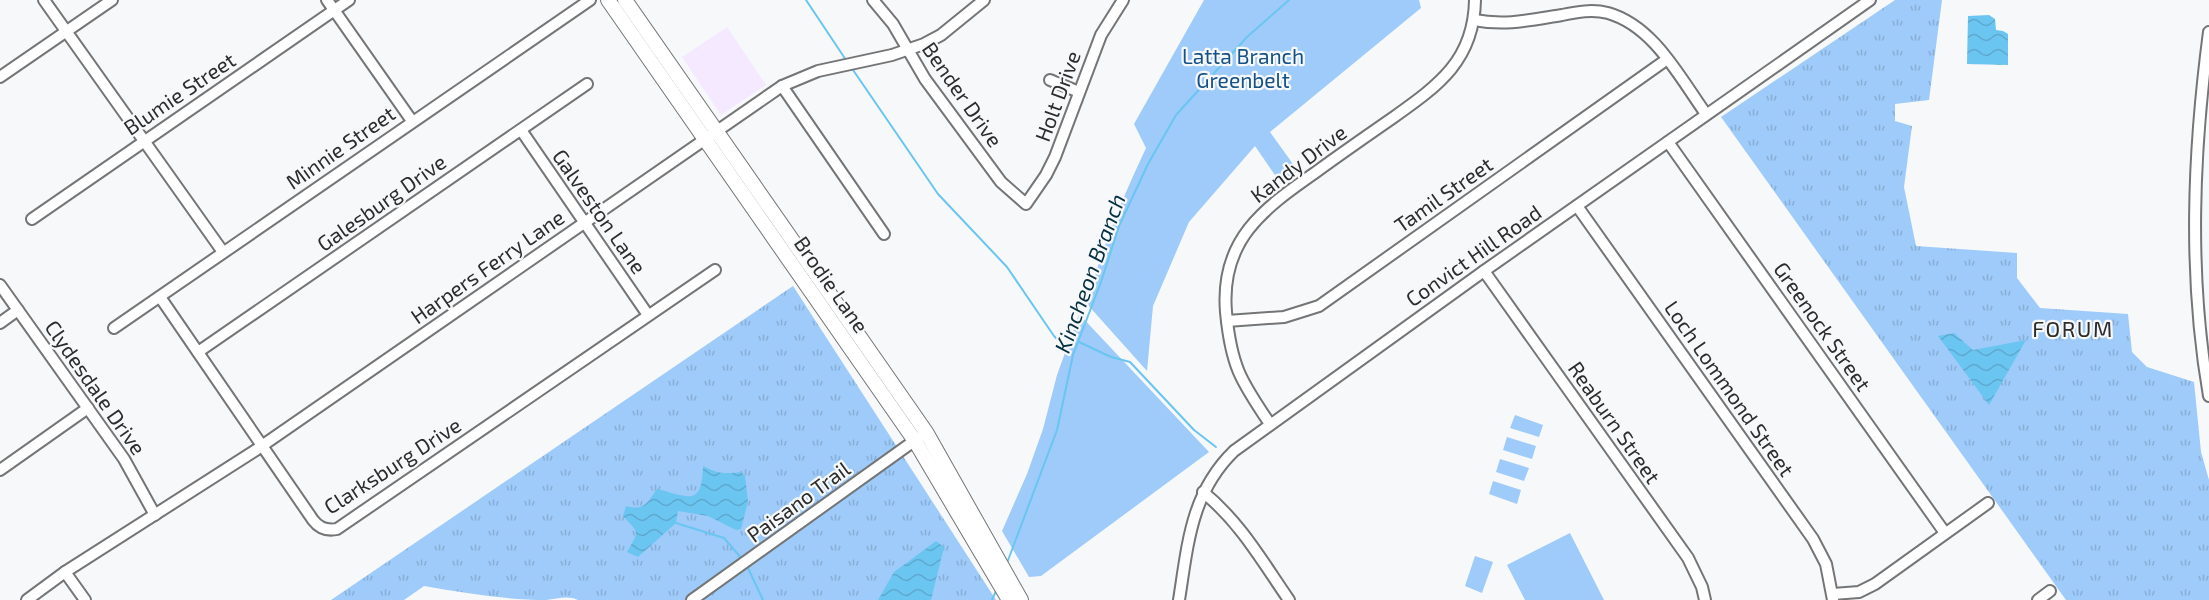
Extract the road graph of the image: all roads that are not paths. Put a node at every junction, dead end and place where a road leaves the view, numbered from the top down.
1 (44, 0) edge
2 (112, 0) edge
3 (327, 0) edge
4 (349, 0) edge
5 (590, 0) edge
6 (608, 0) edge
7 (625, 0) edge
8 (873, 0) edge
9 (984, 0) edge
10 (1123, 0) edge
11 (1475, 0) edge
12 (1870, 0) edge
13 (1585, 5) edge
14 (334, 10) junction
15 (1474, 20) junction
16 (67, 31) junction
17 (2209, 32) edge
18 (908, 49) junction
19 (1666, 60) junction
20 (0, 77) edge
21 (1050, 81) dead end
22 (587, 84) dead end
23 (783, 86) junction
24 (1079, 92) junction
25 (1706, 114) junction
26 (412, 121) junction
27 (521, 130) junction
28 (717, 131) junction
29 (705, 139) junction
30 (143, 141) junction
31 (1668, 142) junction
32 (1026, 204) joint
33 (1577, 206) junction
34 (32, 219) dead end
35 (584, 222) junction
36 (884, 234) dead end
37 (223, 252) junction
38 (715, 270) dead end
39 (1484, 271) junction
40 (0, 285) edge
41 (160, 297) junction
42 (18, 310) junction
43 (648, 315) junction
44 (1227, 321) junction
45 (0, 323) edge
46 (114, 328) dead end
47 (198, 352) junction
48 (2209, 396) edge
49 (87, 408) junction
50 (1270, 424) junction
51 (920, 436) junction
52 (262, 445) junction
53 (0, 471) edge
54 (1203, 492) junction
55 (1988, 503) dead end
56 (155, 515) junction
57 (1945, 533) junction
58 (988, 552) junction
59 (65, 572) junction
60 (2050, 591) dead end
61 (1833, 597) edge
62 (27, 600) edge
63 (85, 600) edge
64 (692, 600) edge
65 (1009, 600) edge
66 (1021, 600) edge
67 (1179, 600) edge
68 (1288, 600) edge
69 (1705, 600) edge
70 (2038, 600) edge

1 - 16 street
2 - 16 street
3 - 14 street
4 - 14 street, Blumie Street
5 - 26 street, Minnie Street
6 - 29 main road, Brodie Lane
7 - 28 main road, Brodie Lane
8 - 18 street, Bender Drive
9 - 18 street, Harpers Ferry Lane
10 - 24 street, Holt Drive
11 - 15 street, Kandy Drive
12 - 25 street, Convict Hill Road
13 - 15 street
13 - 19 street
14 - 26 street
14 - 30 street, Blumie Street
15 - 44 street, Kandy Drive
16 - 20 street
16 - 30 street
17 - 48 street
18 - 23 street, Harpers Ferry Lane
18 - 32 street, Bender Drive
19 - 25 street
19 - 44 street, Tamil Street
21 - 24 street
22 - 27 street, Galesburg Drive
23 - 28 street, Harpers Ferry Lane
23 - 36 street
24 - 32 street, Holt Drive
25 - 31 street, Convict Hill Road
26 - 37 street, Minnie Street
27 - 35 street, Galveston Lane
27 - 47 street, Galesburg Drive
28 - 29 street, Harpers Ferry Lane
28 - 51 main road, Brodie Lane
29 - 35 street, Harpers Ferry Lane
29 - 51 main road, Brodie Lane
30 - 34 street, Blumie Street
30 - 37 street
31 - 33 street, Convict Hill Road
31 - 57 street, Greenock Street
33 - 39 street, Convict Hill Road
33 - 61 street, Loch Lommond Street
35 - 43 street, Galveston Lane
35 - 52 street, Harpers Ferry Lane
37 - 41 street, Minnie Street
38 - 43 street, Clarksburg Drive
39 - 50 street, Convict Hill Road
39 - 69 street, Reaburn Street
40 - 42 street, Clydesdale Drive
41 - 46 street, Minnie Street
41 - 47 street, Clarksburg Drive
42 - 45 street
42 - 49 street, Clydesdale Drive
43 - 52 street, Clarksburg Drive
44 - 50 street, Kandy Drive
47 - 52 street, Clarksburg Drive
49 - 53 street
49 - 56 street, Clydesdale Drive
50 - 54 street, Convict Hill Road
51 - 58 main road, Brodie Lane
51 - 64 street, Paisano Trail
52 - 56 street, Harpers Ferry Lane
54 - 67 street, Convict Hill Road
54 - 68 street
55 - 57 street
56 - 59 street, Harpers Ferry Lane
57 - 61 street
58 - 65 main road, Brodie Lane
58 - 66 main road, Brodie Lane
59 - 62 street, Harpers Ferry Lane
59 - 63 street
60 - 70 street

